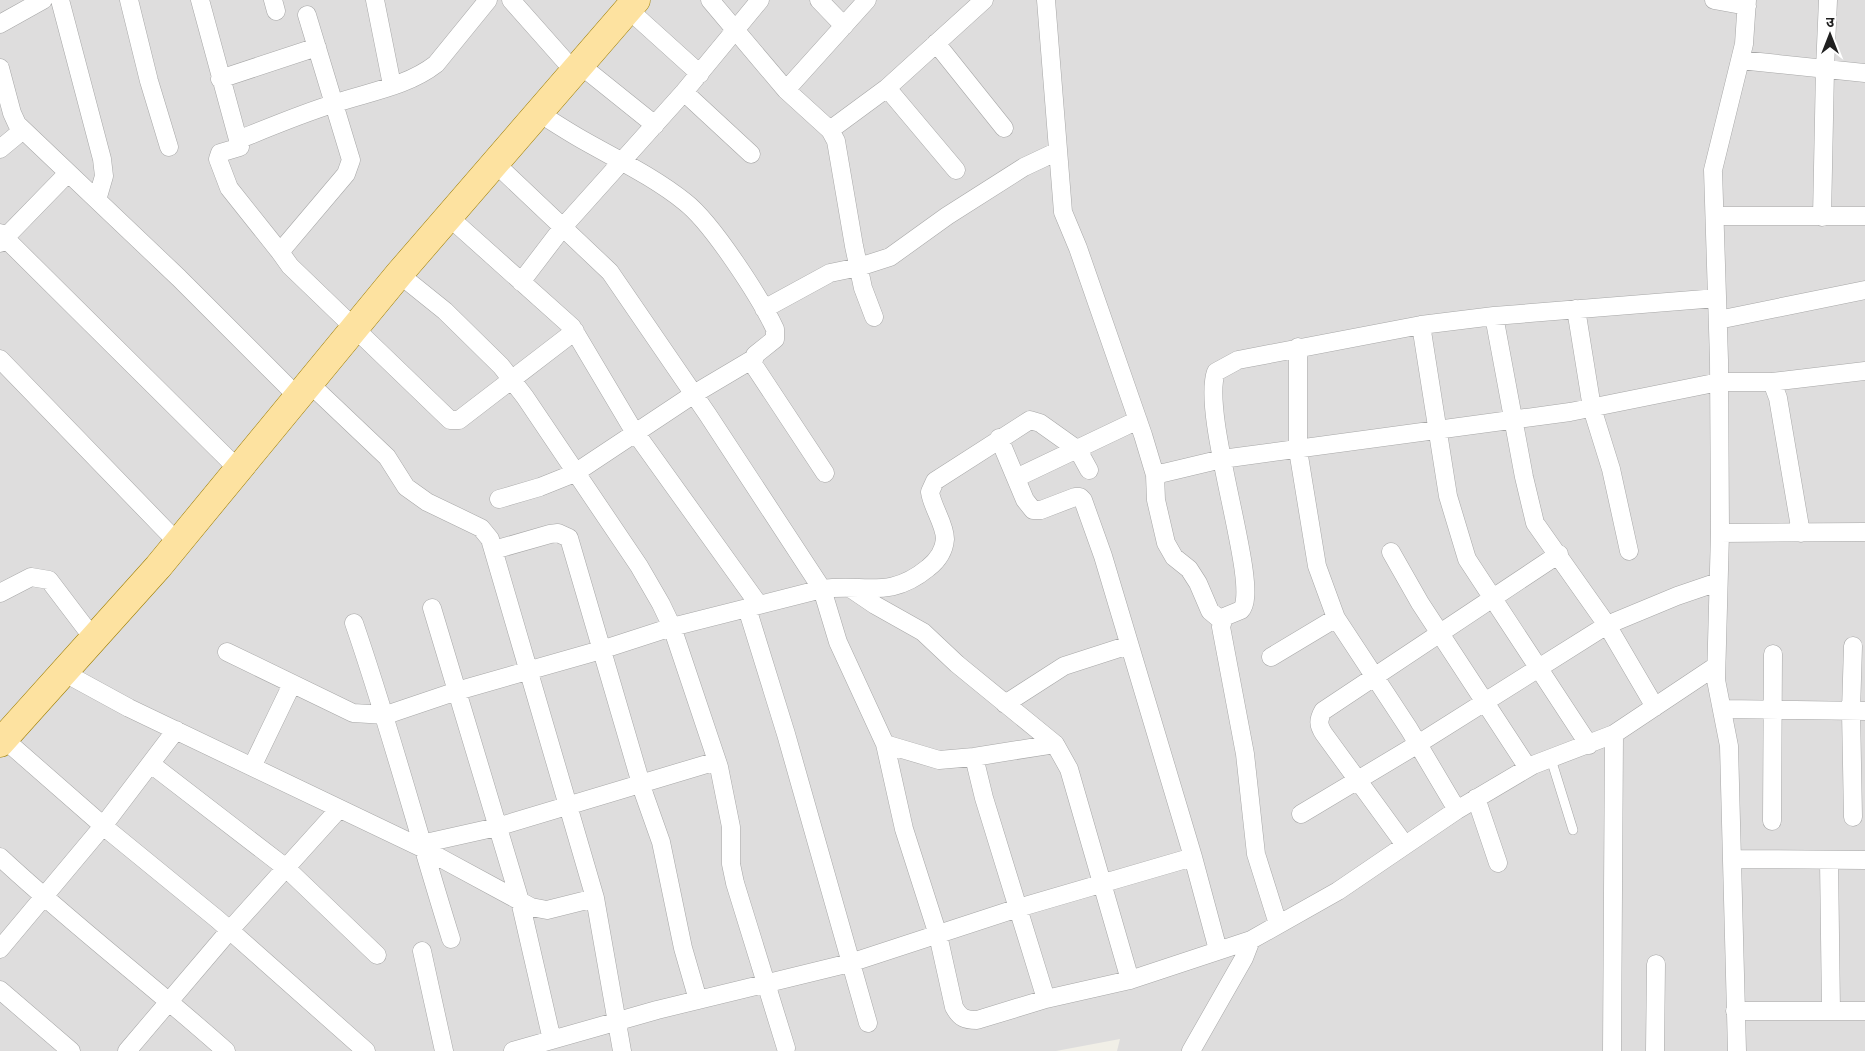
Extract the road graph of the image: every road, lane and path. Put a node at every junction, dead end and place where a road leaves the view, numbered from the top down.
1 (43, 0) edge
2 (60, 0) edge
3 (129, 0) edge
4 (200, 0) edge
5 (375, 0) edge
6 (488, 0) edge
7 (511, 0) edge
8 (710, 0) edge
9 (760, 0) edge
10 (819, 0) edge
11 (867, 0) edge
12 (984, 0) edge
13 (1046, 0) edge
14 (1714, 0) edge
15 (1828, 0) edge
16 (1747, 3) edge
17 (632, 4) edge
18 (16, 7) edge
19 (307, 15) dead end
20 (0, 24) edge
21 (844, 26) junction
22 (736, 30) junction
23 (936, 43) junction
24 (317, 47) junction
25 (1740, 60) junction
26 (576, 67) junction
27 (0, 68) edge
28 (1824, 69) junction
29 (1865, 73) edge
30 (700, 74) junction
31 (220, 79) junction
32 (392, 85) junction
33 (887, 88) junction
34 (786, 90) junction
35 (684, 92) junction
36 (334, 103) junction
37 (540, 112) junction
38 (655, 125) junction
39 (1004, 128) dead end
40 (23, 130) junction
41 (830, 130) junction
42 (238, 140) junction
43 (169, 148) dead end
44 (0, 149) edge
45 (1058, 151) junction
46 (751, 154) dead end
47 (623, 162) junction
48 (496, 164) junction
49 (956, 170) dead end
50 (68, 173) junction
51 (97, 200) junction
52 (1715, 216) junction
53 (1865, 216) edge
54 (449, 217) junction
55 (1822, 217) junction
56 (563, 227) junction
57 (2, 238) edge
58 (280, 252) junction
59 (859, 267) junction
60 (399, 274) junction
61 (521, 282) junction
62 (1865, 290) edge
63 (1717, 298) junction
64 (764, 309) junction
65 (1576, 309) junction
66 (1494, 316) junction
67 (874, 317) dead end
68 (1718, 320) junction
69 (1421, 325) junction
70 (356, 326) junction
71 (575, 331) junction
72 (1298, 347) junction
73 (0, 359) edge
74 (753, 359) junction
75 (1865, 371) edge
76 (511, 379) junction
77 (1719, 382) junction
78 (1772, 382) junction
79 (303, 390) junction
80 (694, 394) junction
81 (1592, 408) junction
82 (1138, 420) junction
83 (1514, 421) junction
84 (1436, 430) junction
85 (636, 434) junction
86 (999, 438) junction
87 (1078, 450) junction
88 (1298, 450) junction
89 (1222, 459) junction
90 (238, 469) junction
91 (1090, 470) dead end
92 (575, 473) junction
93 (825, 473) dead end
94 (1155, 474) junction
95 (1016, 478) junction
96 (499, 499) dead end
97 (1865, 532) edge
98 (1720, 533) junction
99 (1801, 533) junction
100 (178, 543) junction
101 (494, 550) junction
102 (1629, 551) dead end
103 (1391, 552) dead end
104 (1559, 554) junction
105 (1718, 582) junction
106 (850, 588) junction
107 (822, 590) junction
108 (0, 593) edge
109 (1493, 600) junction
110 (753, 607) junction
111 (432, 608) dead end
112 (1336, 618) junction
113 (1222, 621) junction
114 (354, 623) dead end
115 (1607, 625) junction
116 (672, 627) junction
117 (1440, 634) junction
118 (93, 638) junction
119 (1129, 645) junction
120 (1853, 646) dead end
121 (602, 650) junction
122 (227, 652) dead end
123 (1773, 654) dead end
124 (1271, 657) dead end
125 (1716, 666) junction
126 (1538, 669) junction
127 (530, 671) junction
128 (63, 672) junction
129 (1375, 677) junction
130 (292, 684) junction
131 (456, 691) junction
132 (1484, 702) junction
133 (1005, 704) junction
134 (1655, 707) junction
135 (1722, 709) junction
136 (1773, 709) junction
137 (1858, 711) edge
138 (386, 715) junction
139 (176, 730) junction
140 (1614, 734) junction
141 (2, 741) edge
142 (885, 744) junction
143 (1055, 744) junction
144 (1418, 744) junction
145 (1589, 745) junction
146 (974, 757) junction
147 (1551, 759) junction
148 (717, 761) junction
149 (151, 764) junction
150 (252, 767) junction
151 (1528, 768) junction
152 (1357, 779) junction
153 (640, 783) junction
154 (1476, 798) junction
155 (570, 806) junction
156 (339, 809) junction
157 (1457, 810) junction
158 (1301, 814) dead end
159 (1853, 817) dead end
160 (1772, 821) dead end
161 (103, 826) junction
162 (497, 827) junction
163 (1574, 830) dead end
164 (1405, 844) junction
165 (421, 846) junction
166 (0, 857) edge
167 (1193, 857) junction
168 (1732, 859) junction
169 (1829, 860) junction
170 (1865, 860) edge
171 (1498, 863) dead end
172 (286, 868) junction
173 (1103, 883) junction
174 (45, 898) junction
175 (596, 898) junction
176 (520, 902) junction
177 (1018, 908) junction
178 (1278, 924) junction
179 (229, 931) junction
180 (938, 935) junction
181 (451, 939) dead end
182 (1251, 940) junction
183 (0, 949) edge
184 (1218, 950) junction
185 (422, 952) dead end
186 (377, 955) dead end
187 (850, 963) junction
188 (1656, 964) dead end
189 (1130, 980) junction
190 (766, 984) junction
191 (0, 990) edge
192 (1046, 999) junction
193 (698, 1000) junction
194 (169, 1001) junction
195 (1735, 1011) junction
196 (1831, 1011) junction
197 (1865, 1011) edge
198 (618, 1021) junction
199 (868, 1023) dead end
200 (552, 1040) junction
201 (786, 1048) dead end
202 (71, 1051) edge
203 (127, 1051) edge
204 (226, 1051) edge
205 (366, 1051) edge
206 (444, 1051) edge
207 (513, 1051) edge
208 (622, 1051) edge
209 (1191, 1051) edge
210 (1612, 1051) edge
211 (1655, 1051) edge
212 (1737, 1051) edge

1 - 18 street
2 - 51 street
3 - 43 street
4 - 31 street
5 - 32 street
6 - 32 street
7 - 26 street
8 - 22 street
9 - 22 street
10 - 21 street
11 - 21 street
12 - 23 street
13 - 45 street
14 - 16 street
15 - 28 street
16 - 25 street
17 - 26 main road
17 - 30 street
18 - 20 street
19 - 24 street
21 - 34 street
22 - 30 street
22 - 34 street
23 - 33 street
23 - 39 street
24 - 31 street
24 - 36 street
25 - 28 street
25 - 52 street
26 - 37 main road
26 - 38 street
27 - 40 street
28 - 29 street
28 - 55 street
30 - 35 street
31 - 42 street
32 - 36 street
33 - 41 street
33 - 49 street
34 - 41 street
35 - 38 street
35 - 46 street
36 - 42 street
36 - 58 street
37 - 47 street
37 - 48 main road
38 - 47 street
40 - 44 street
40 - 50 street
41 - 59 street
42 - 58 street
45 - 59 street
45 - 82 street
47 - 56 street
47 - 64 street
48 - 54 main road
48 - 56 street
50 - 51 street
50 - 57 street
51 - 79 street
52 - 55 street
52 - 63 street
53 - 55 street
54 - 60 main road
54 - 61 street
56 - 61 street
56 - 80 street
57 - 90 street
58 - 70 street
59 - 64 street
59 - 67 street
60 - 70 main road
60 - 76 street
61 - 71 street
62 - 68 street
63 - 65 street
63 - 68 street
64 - 74 street
65 - 66 street
65 - 81 street
66 - 69 street
66 - 83 street
68 - 77 street
69 - 72 street
69 - 84 street
70 - 76 street
70 - 79 main road
71 - 76 street
71 - 85 street
72 - 88 street
72 - 89 street
73 - 100 street
74 - 80 street
74 - 93 street
75 - 78 street
76 - 92 street
77 - 78 street
77 - 81 street
77 - 98 street
78 - 99 street
79 - 90 main road
79 - 101 street
80 - 85 street
80 - 107 street
81 - 83 street
81 - 102 street
82 - 87 street
82 - 94 street
83 - 84 street
83 - 104 street
84 - 88 street
84 - 109 street
85 - 92 street
85 - 110 street
86 - 87 street
86 - 95 street
86 - 106 street
87 - 91 street
87 - 95 street
88 - 89 street
88 - 112 street
89 - 94 street
89 - 113 street
90 - 100 main road
92 - 96 street
92 - 116 street
94 - 113 street
95 - 119 street
97 - 99 street
98 - 99 street
98 - 105 street
100 - 118 main road
101 - 121 street
101 - 127 street
103 - 117 street
104 - 109 street
104 - 115 street
105 - 115 street
105 - 125 street
106 - 107 street
106 - 133 street
107 - 110 street
107 - 142 street
108 - 118 street
109 - 117 street
109 - 126 street
110 - 116 street
110 - 187 street
111 - 131 street
112 - 124 street
112 - 129 street
113 - 178 street
114 - 138 street
115 - 126 street
115 - 134 street
116 - 121 street
116 - 148 street
117 - 129 street
117 - 132 street
118 - 128 main road
119 - 133 street
119 - 167 street
120 - 137 street
121 - 127 street
121 - 153 street
122 - 130 street
123 - 136 street
125 - 134 street
125 - 135 street
126 - 132 street
126 - 145 street
127 - 131 street
127 - 155 street
128 - 139 street
128 - 141 main road
129 - 144 street
129 - 152 street
130 - 138 street
130 - 150 street
131 - 138 street
131 - 162 street
132 - 144 street
132 - 151 street
133 - 143 street
134 - 140 street
135 - 136 street
135 - 168 street
136 - 137 street
136 - 160 street
137 - 159 street
138 - 165 street
139 - 149 street
139 - 150 street
140 - 145 street
140 - 210 street
141 - 161 street
142 - 146 street
142 - 180 street
143 - 146 street
143 - 173 street
144 - 152 street
144 - 157 street
145 - 147 street
146 - 177 street
147 - 151 street
147 - 163 lane
148 - 153 street
148 - 190 street
149 - 161 street
149 - 172 street
150 - 156 street
151 - 154 street
152 - 158 street
152 - 164 street
153 - 155 street
153 - 193 street
154 - 157 street
154 - 171 street
155 - 162 street
155 - 175 street
156 - 165 street
156 - 172 street
157 - 164 street
161 - 174 street
161 - 179 street
162 - 165 street
162 - 176 street
164 - 178 street
165 - 176 street
165 - 181 street
166 - 174 street
167 - 173 street
167 - 184 street
168 - 169 street
168 - 195 street
169 - 170 street
169 - 196 street
172 - 179 street
172 - 186 street
173 - 177 street
173 - 189 street
174 - 183 street
174 - 194 street
175 - 176 street
175 - 198 street
176 - 200 street
177 - 180 street
177 - 192 street
178 - 182 street
179 - 194 street
179 - 205 street
180 - 187 street
180 - 192 street
182 - 184 street
182 - 209 street
184 - 189 street
185 - 206 street
187 - 190 street
187 - 199 street
188 - 211 street
189 - 192 street
190 - 193 street
190 - 201 street
191 - 202 street
193 - 198 street
194 - 203 street
194 - 204 street
195 - 196 street
195 - 212 street
196 - 197 street
198 - 200 street
198 - 208 street
200 - 207 street

